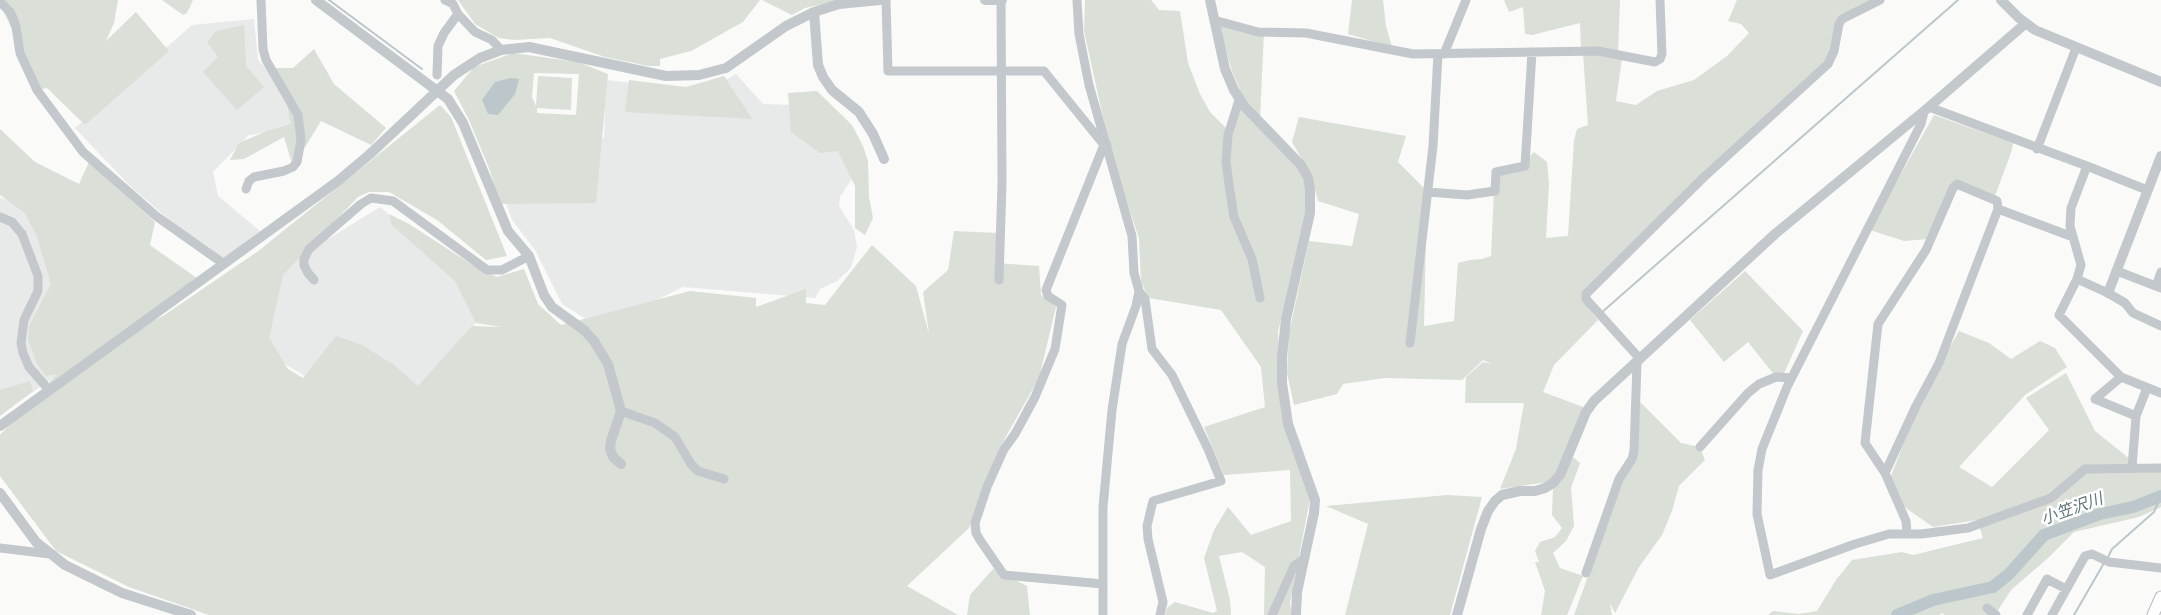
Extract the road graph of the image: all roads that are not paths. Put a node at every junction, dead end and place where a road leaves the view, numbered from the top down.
1 (261, 0) edge
2 (316, 0) edge
3 (445, 0) edge
4 (880, 0) edge
5 (886, 0) edge
6 (985, 0) edge
7 (1002, 0) edge
8 (1077, 0) edge
9 (1210, 0) edge
10 (1466, 0) edge
11 (1660, 0) edge
12 (1880, 0) edge
13 (2001, 0) edge
14 (0, 2) edge
15 (814, 12) junction
16 (458, 14) junction
17 (1214, 20) junction
18 (2026, 23) junction
19 (2076, 48) junction
20 (501, 50) junction
21 (1532, 52) junction
22 (1441, 54) junction
23 (1003, 70) junction
24 (437, 75) dead end
25 (2161, 82) edge
26 (438, 90) junction
27 (1239, 100) junction
28 (1927, 109) junction
29 (1106, 145) junction
30 (2037, 148) junction
31 (2161, 156) edge
32 (884, 159) dead end
33 (2087, 166) junction
34 (2156, 179) edge
35 (246, 189) dead end
36 (2147, 190) junction
37 (1428, 192) junction
38 (1998, 209) junction
39 (0, 217) edge
40 (2074, 237) junction
41 (529, 256) junction
42 (224, 264) junction
43 (2117, 270) junction
44 (2161, 272) edge
45 (2077, 278) junction
46 (314, 280) dead end
47 (999, 280) dead end
48 (2158, 287) edge
49 (1139, 291) junction
50 (2108, 293) junction
51 (1260, 298) dead end
52 (2161, 326) edge
53 (1410, 343) dead end
54 (1639, 361) junction
55 (2121, 377) junction
56 (1792, 378) junction
57 (2147, 388) junction
58 (48, 390) junction
59 (2161, 393) edge
60 (621, 412) junction
61 (2136, 416) junction
62 (0, 426) edge
63 (1700, 447) dead end
64 (621, 464) dead end
65 (2132, 468) junction
66 (2161, 468) edge
67 (1884, 473) junction
68 (724, 479) dead end
69 (0, 493) edge
70 (1907, 534) junction
71 (0, 548) edge
72 (50, 554) junction
73 (1304, 559) junction
74 (2161, 568) edge
75 (1586, 573) dead end
76 (1103, 584) junction
77 (2066, 590) junction
78 (2161, 597) edge
79 (1987, 608) dead end
80 (191, 615) edge
81 (1103, 615) edge
82 (1160, 615) edge
83 (1272, 615) edge
84 (1296, 615) edge
85 (1457, 615) edge
86 (1996, 615) edge
87 (2027, 615) edge
88 (2052, 615) edge
89 (2153, 615) edge

1 - 35 street
2 - 26 street
3 - 16 street
4 - 15 street
5 - 23 street
6 - 7 street
7 - 23 street
8 - 29 street
9 - 17 street
10 - 22 street
11 - 21 street
12 - 54 street
13 - 18 street
14 - 42 street
15 - 20 street
15 - 32 street
16 - 20 street
16 - 24 street
17 - 22 street
17 - 27 street
18 - 19 street
18 - 28 street
19 - 25 street
19 - 30 street
20 - 26 street
21 - 22 street
21 - 37 street
22 - 37 street
23 - 29 street
23 - 47 street
26 - 41 street
26 - 42 street
27 - 51 street
27 - 73 street
28 - 30 street
28 - 54 street
28 - 56 street
29 - 49 street
29 - 76 street
30 - 33 street
31 - 34 street
33 - 36 street
33 - 40 street
34 - 36 street
36 - 43 street
37 - 53 street
38 - 40 street
38 - 67 street
38 - 67 street
39 - 58 street
40 - 45 street
41 - 46 street
41 - 60 street
42 - 58 street
43 - 48 street
43 - 50 street
44 - 48 street
45 - 50 street
45 - 55 street
49 - 76 street
49 - 82 street
50 - 52 street
54 - 75 street
54 - 85 street
55 - 57 street
55 - 61 street
56 - 63 street
56 - 70 street
57 - 59 street
57 - 61 street
58 - 62 street
60 - 64 street
60 - 68 street
61 - 65 street
65 - 66 street
65 - 70 street
67 - 70 street
69 - 72 street
71 - 72 street
72 - 80 street
73 - 83 street
73 - 84 street
74 - 77 street
76 - 81 street
77 - 87 street
77 - 88 street
78 - 89 main road
79 - 86 street

